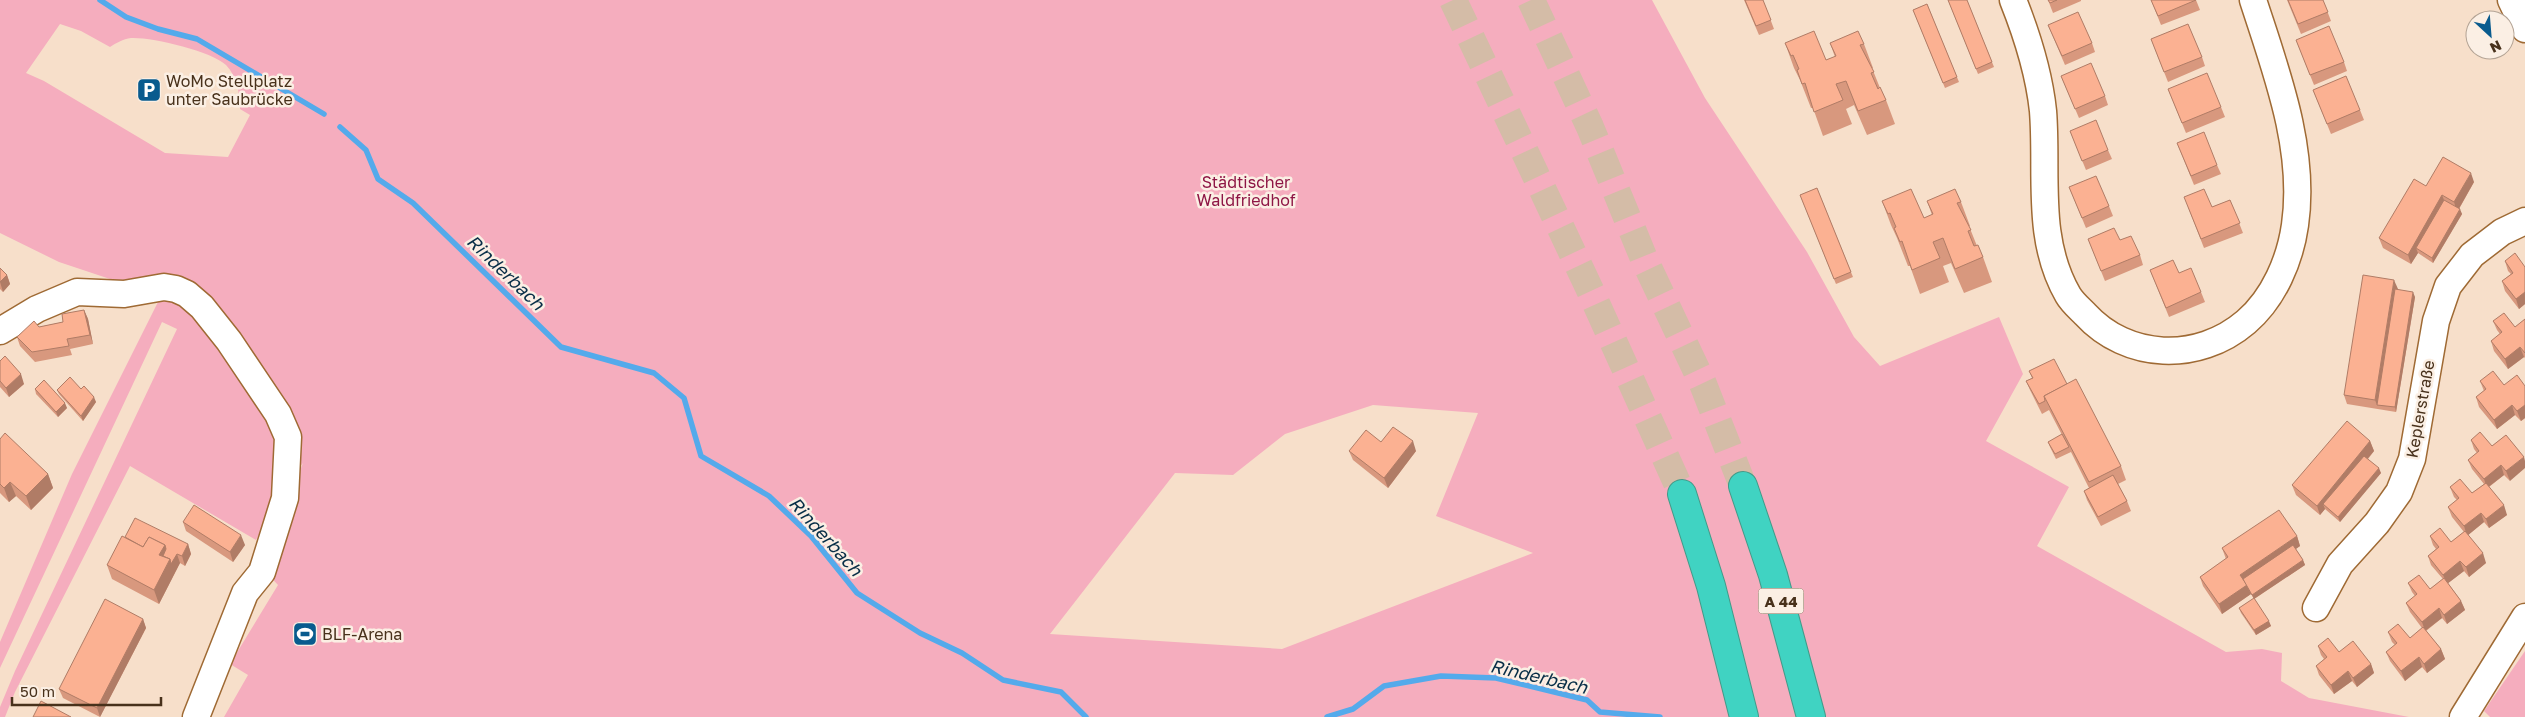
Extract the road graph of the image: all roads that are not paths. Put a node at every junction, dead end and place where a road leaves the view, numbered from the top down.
1 (2013, 0) edge
2 (2253, 0) edge
3 (2511, 0) edge
4 (2525, 30) edge
5 (2525, 221) edge
6 (0, 331) edge
7 (1743, 486) tunnel mouth
8 (1682, 494) tunnel mouth
9 (2316, 608) dead end
10 (2525, 617) edge
11 (196, 717) edge
12 (1744, 717) edge
13 (1811, 717) edge
14 (2463, 717) edge

1 - 2 street
3 - 4 street
5 - 9 street, Keplerstraße
6 - 11 street
7 - 13 highway, A 44
8 - 12 highway
10 - 14 street

